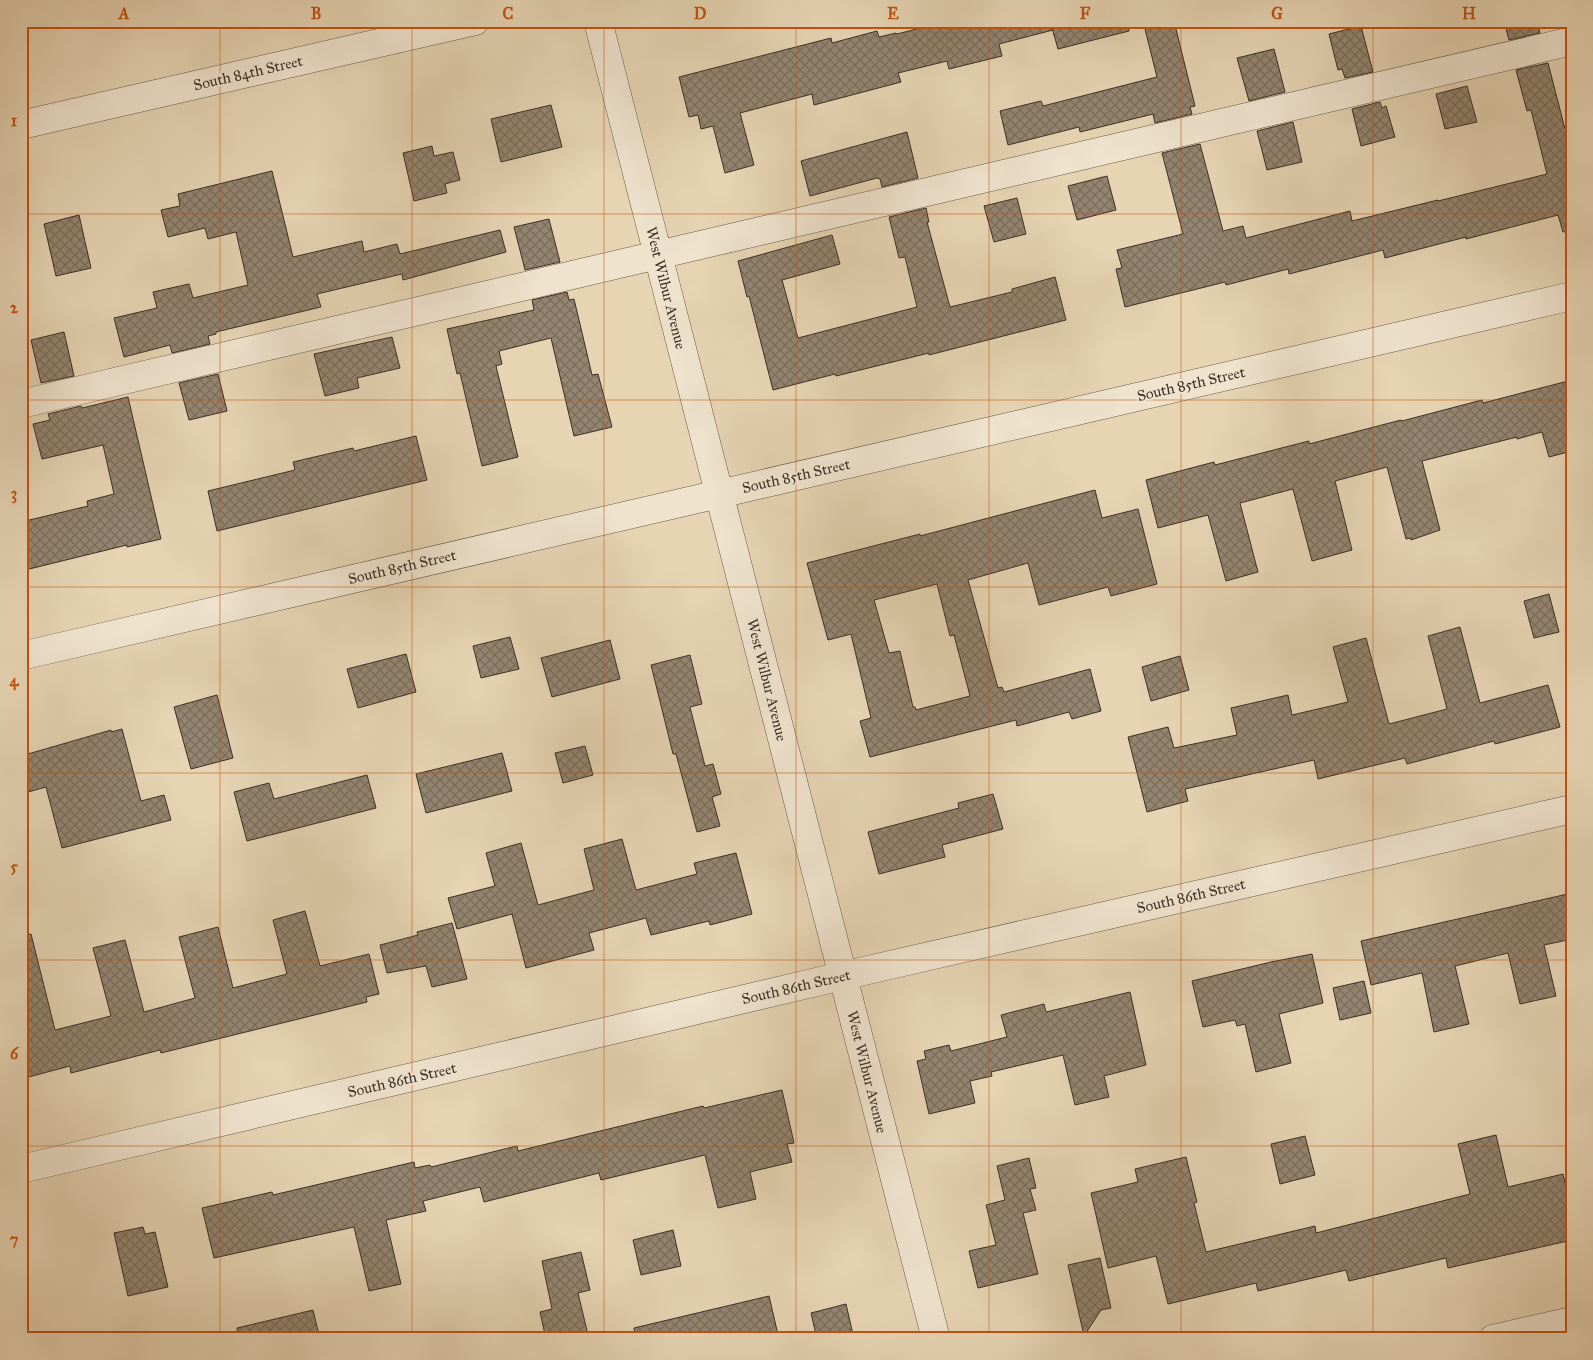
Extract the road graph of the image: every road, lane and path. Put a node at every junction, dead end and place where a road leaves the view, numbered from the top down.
1 (476, 21) edge
2 (598, 21) edge
3 (1572, 41) edge
4 (21, 125) edge
5 (658, 254) junction
6 (1572, 296) edge
7 (21, 404) edge
8 (720, 493) junction
9 (21, 656) edge
10 (1572, 809) edge
11 (842, 976) junction
12 (21, 1169) edge
13 (1572, 1320) edge
14 (936, 1339) edge
15 (1493, 1339) edge

1 - 4 street, South 84th Street
2 - 5 street, West Wilbur Avenue
3 - 5 street
5 - 7 street
5 - 8 street, West Wilbur Avenue
6 - 8 street, South 85th Street
8 - 9 street, South 85th Street
8 - 11 street, West Wilbur Avenue
10 - 11 street, South 86th Street
11 - 12 street, South 86th Street
11 - 14 street, West Wilbur Avenue
13 - 15 street

